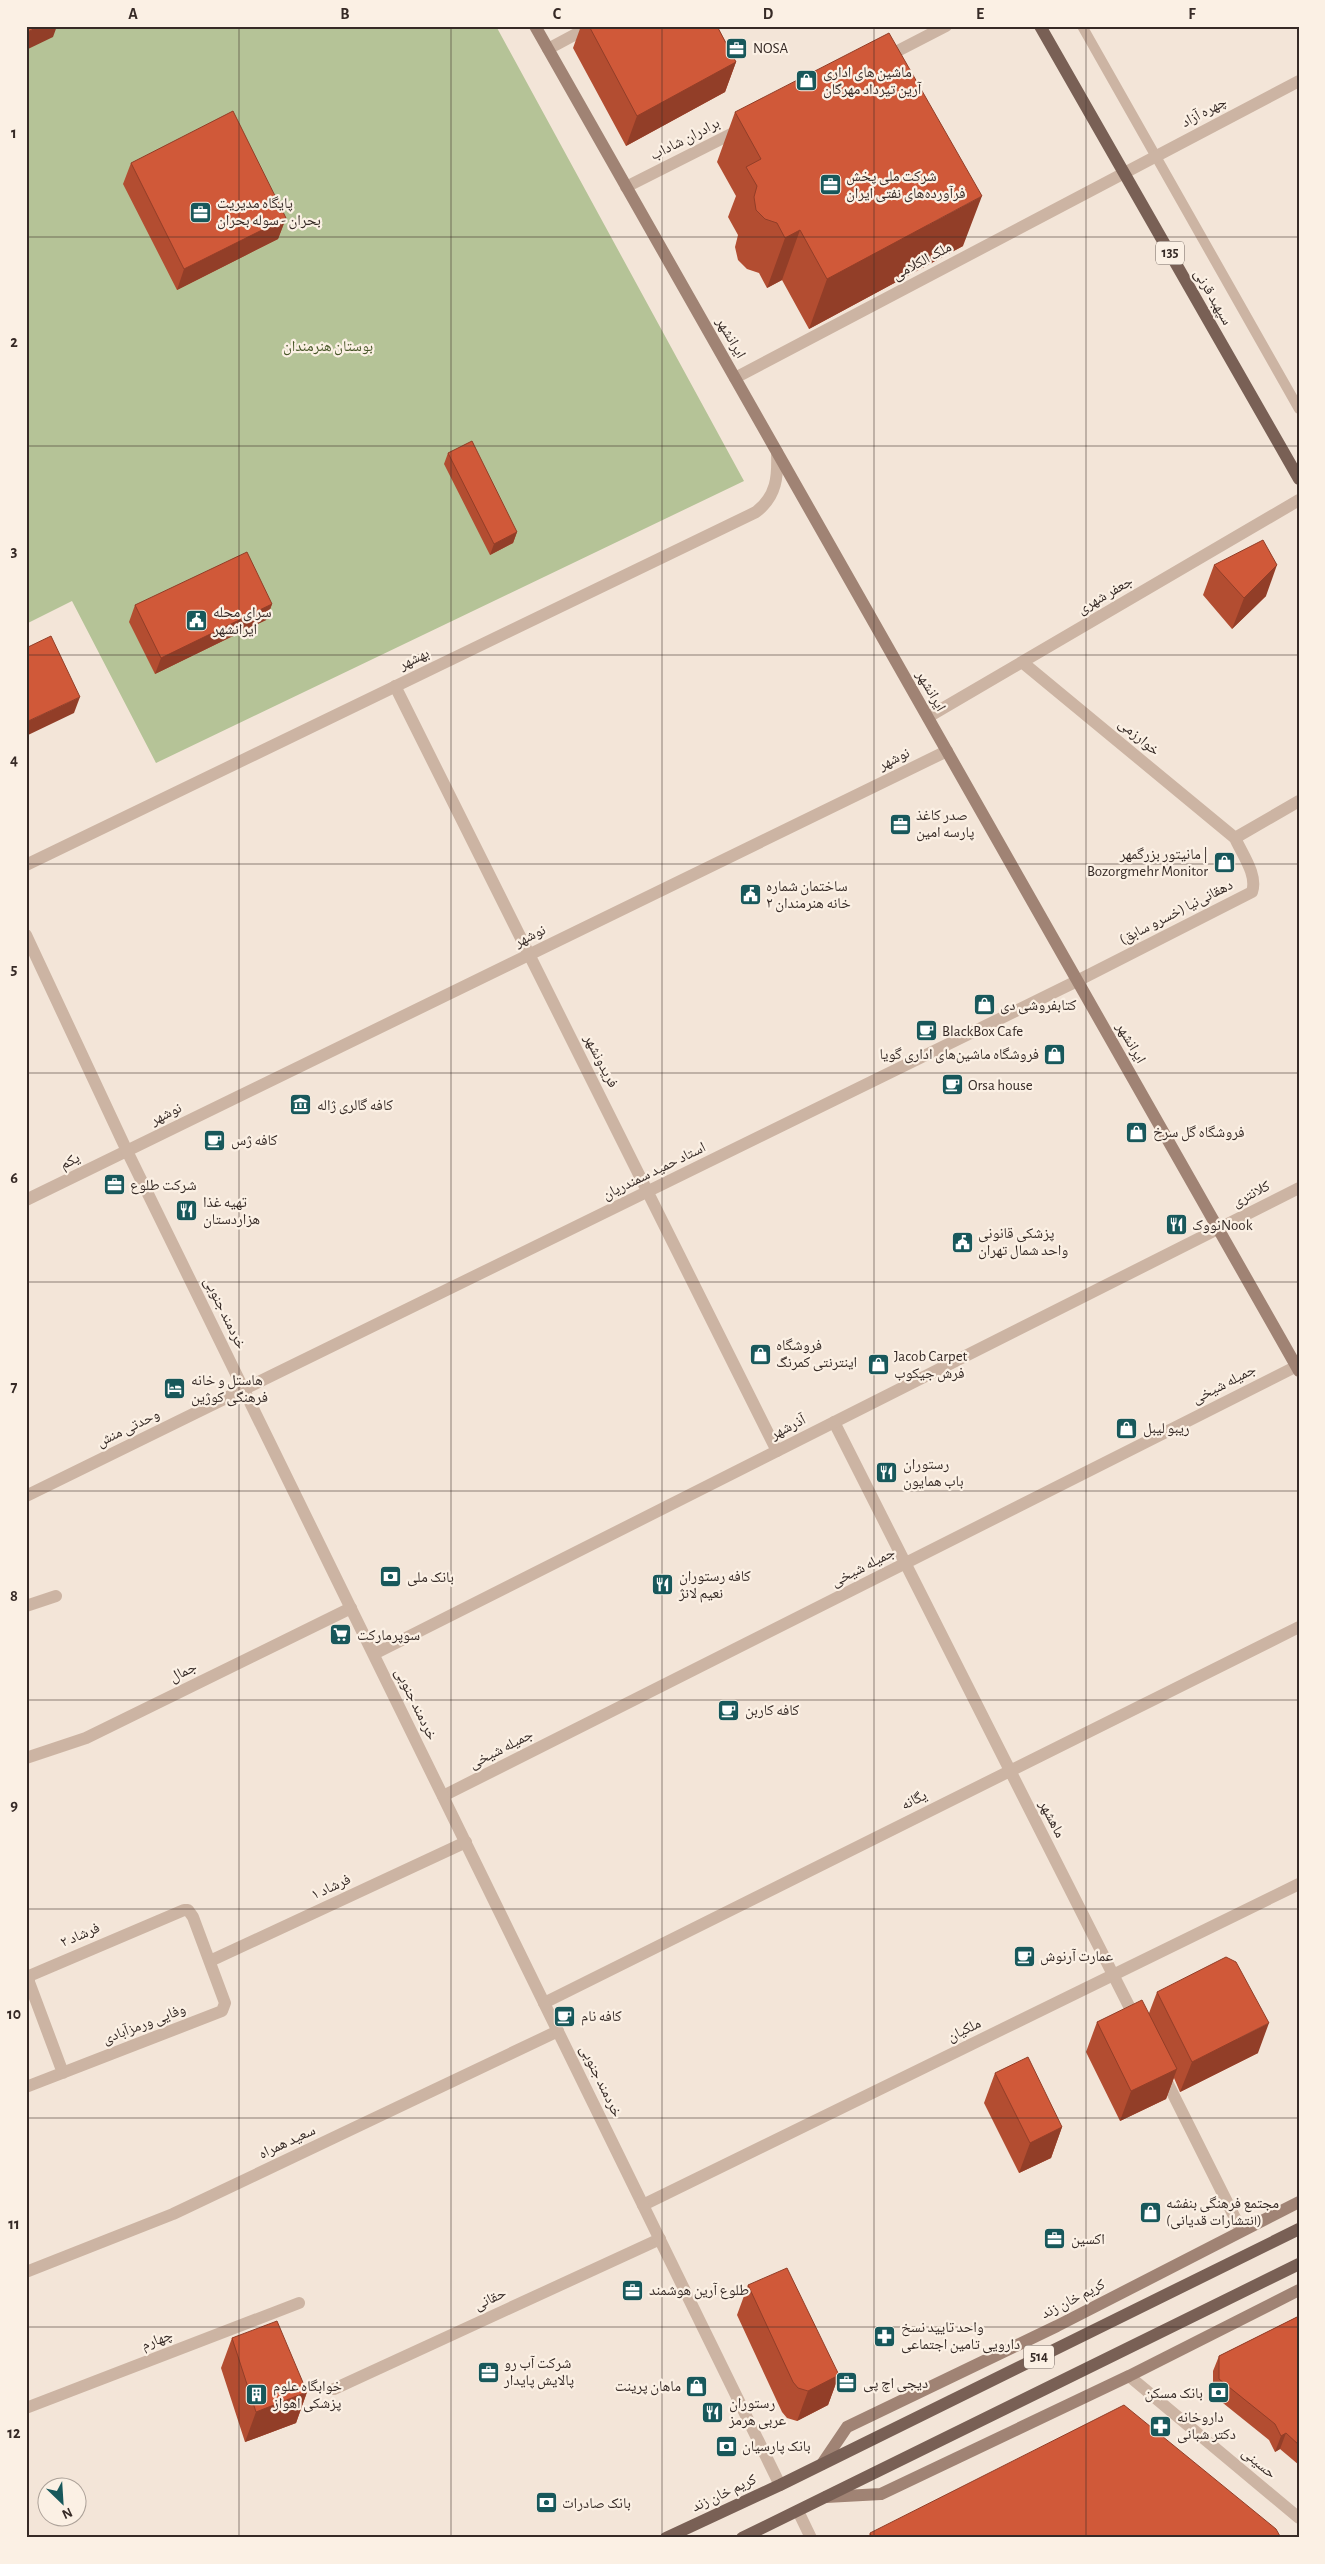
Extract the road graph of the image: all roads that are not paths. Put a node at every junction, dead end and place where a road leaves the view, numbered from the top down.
1 (535, 26) edge
2 (591, 26) edge
3 (946, 26) edge
4 (1040, 26) edge
5 (1082, 26) edge
6 (548, 50) junction
7 (876, 62) edge
8 (1299, 81) edge
9 (753, 123) edge
10 (1154, 156) junction
11 (1124, 172) junction
12 (626, 187) junction
13 (735, 378) junction
14 (1299, 409) edge
15 (777, 452) junction
16 (1299, 479) edge
17 (1299, 500) edge
18 (1022, 662) junction
19 (395, 686) junction
20 (928, 717) junction
21 (947, 751) junction
22 (1299, 801) edge
23 (1235, 838) junction
24 (26, 865) edge
25 (26, 935) edge
26 (529, 955) junction
27 (1077, 981) junction
28 (127, 1151) junction
29 (1299, 1188) edge
30 (648, 1192) junction
31 (26, 1200) edge
32 (1218, 1229) junction
33 (1298, 1367) edge
34 (244, 1390) junction
35 (834, 1422) junction
36 (777, 1451) junction
37 (26, 1496) edge
38 (906, 1564) junction
39 (56, 1596) dead end
40 (26, 1606) edge
41 (351, 1608) junction
42 (1299, 1627) edge
43 (374, 1654) junction
44 (26, 1758) edge
45 (1010, 1771) junction
46 (443, 1796) junction
47 (466, 1842) junction
48 (1299, 1884) edge
49 (210, 1961) junction
50 (1113, 1975) junction
51 (544, 2003) junction
52 (1139, 2028) edge
53 (558, 2031) junction
54 (1157, 2063) edge
55 (63, 2073) junction
56 (26, 2087) edge
57 (1299, 2202) edge
58 (643, 2205) junction
59 (1299, 2229) edge
60 (1242, 2230) junction
61 (660, 2239) junction
62 (1299, 2264) edge
63 (26, 2272) edge
64 (1299, 2290) edge
65 (299, 2303) dead end
66 (1129, 2376) junction
67 (334, 2389) dead end
68 (26, 2408) edge
69 (822, 2464) junction
70 (780, 2485) junction
71 (826, 2497) junction
72 (798, 2511) junction
73 (1299, 2518) edge
74 (666, 2538) edge
75 (742, 2538) edge
76 (811, 2538) edge

1 - 6 main road, ایرانشهر
2 - 6 street
3 - 7 street
4 - 11 main road, سپهبد قرنی / 135
5 - 10 lane
6 - 12 main road, ایرانشهر
8 - 10 street, چهره آزاد
9 - 12 street, برادران شاداب
10 - 11 street, چهره آزاد
10 - 14 lane
11 - 13 street, ملک الکلامی
11 - 16 main road, سپهبد قرنی / 135
12 - 13 main road, ایرانشهر
13 - 15 main road, ایرانشهر
15 - 19 street, بهشهر
15 - 20 main road, ایرانشهر
17 - 18 street, جعفر شهری
18 - 20 street, جعفر شهری
18 - 23 street, خوارزمی
19 - 24 street, بهشهر
19 - 26 street, فریدونشهر
20 - 21 main road, ایرانشهر
21 - 26 street, نوشهر
21 - 27 main road, ایرانشهر
22 - 23 street
23 - 27 street, دهقانی‌نیا (خسرو سابق)
25 - 28 street, خردمند جنوبی
26 - 28 street, نوشهر
26 - 30 street, فریدونشهر
27 - 30 street, استاد حمید سمندریان
27 - 32 main road, ایرانشهر
28 - 31 street, یکم
28 - 34 street, خردمند جنوبی
29 - 32 street, کلانتری
30 - 34 street, استاد حمید سمندریان
30 - 36 street, فریدونشهر
32 - 33 main road, ایرانشهر
32 - 35 street, آذرشهر
33 - 38 street, جمیله شیخی
34 - 37 street, وحدتی منش
34 - 41 street, خردمند جنوبی
35 - 36 street, آذرشهر
35 - 38 street, ماهشهر
36 - 43 street, آذرشهر
38 - 45 street, ماهشهر
38 - 46 street, جمیله شیخی
39 - 40 street
41 - 43 street, خردمند جنوبی
41 - 44 street, جمال
42 - 45 street, یگانه
43 - 46 street, خردمند جنوبی
45 - 50 street, ماهشهر
45 - 51 street, یگانه
46 - 47 street, خردمند جنوبی
47 - 49 street, فرشاد ۱
47 - 51 street, خردمند جنوبی
48 - 50 street, ملکیان
49 - 55 street, وفایی ورمزآبادی
49 - 55 street, فرشاد ۲
50 - 52 street, ماهشهر
50 - 58 street, ملکیان
51 - 53 street, خردمند جنوبی
53 - 58 street, خردمند جنوبی
53 - 63 street, سعید همراه
54 - 60 street
55 - 56 street, وفایی ورمزآبادی
57 - 60 main road, کریم خان زند
58 - 61 street, خردمند جنوبی
59 - 69 main road, کریم خان زند / 514
60 - 69 main road, کریم خان زند
61 - 67 street, حقانی
61 - 70 street, خردمند جنوبی
62 - 71 main road, 514
64 - 66 main road
65 - 68 street, چهارم
66 - 71 main road
66 - 73 street, حسینی
69 - 70 main road, کریم خان زند / 514
70 - 74 main road, کریم خان زند / 514
71 - 72 main road, 514
72 - 75 main road, 514
72 - 76 street

